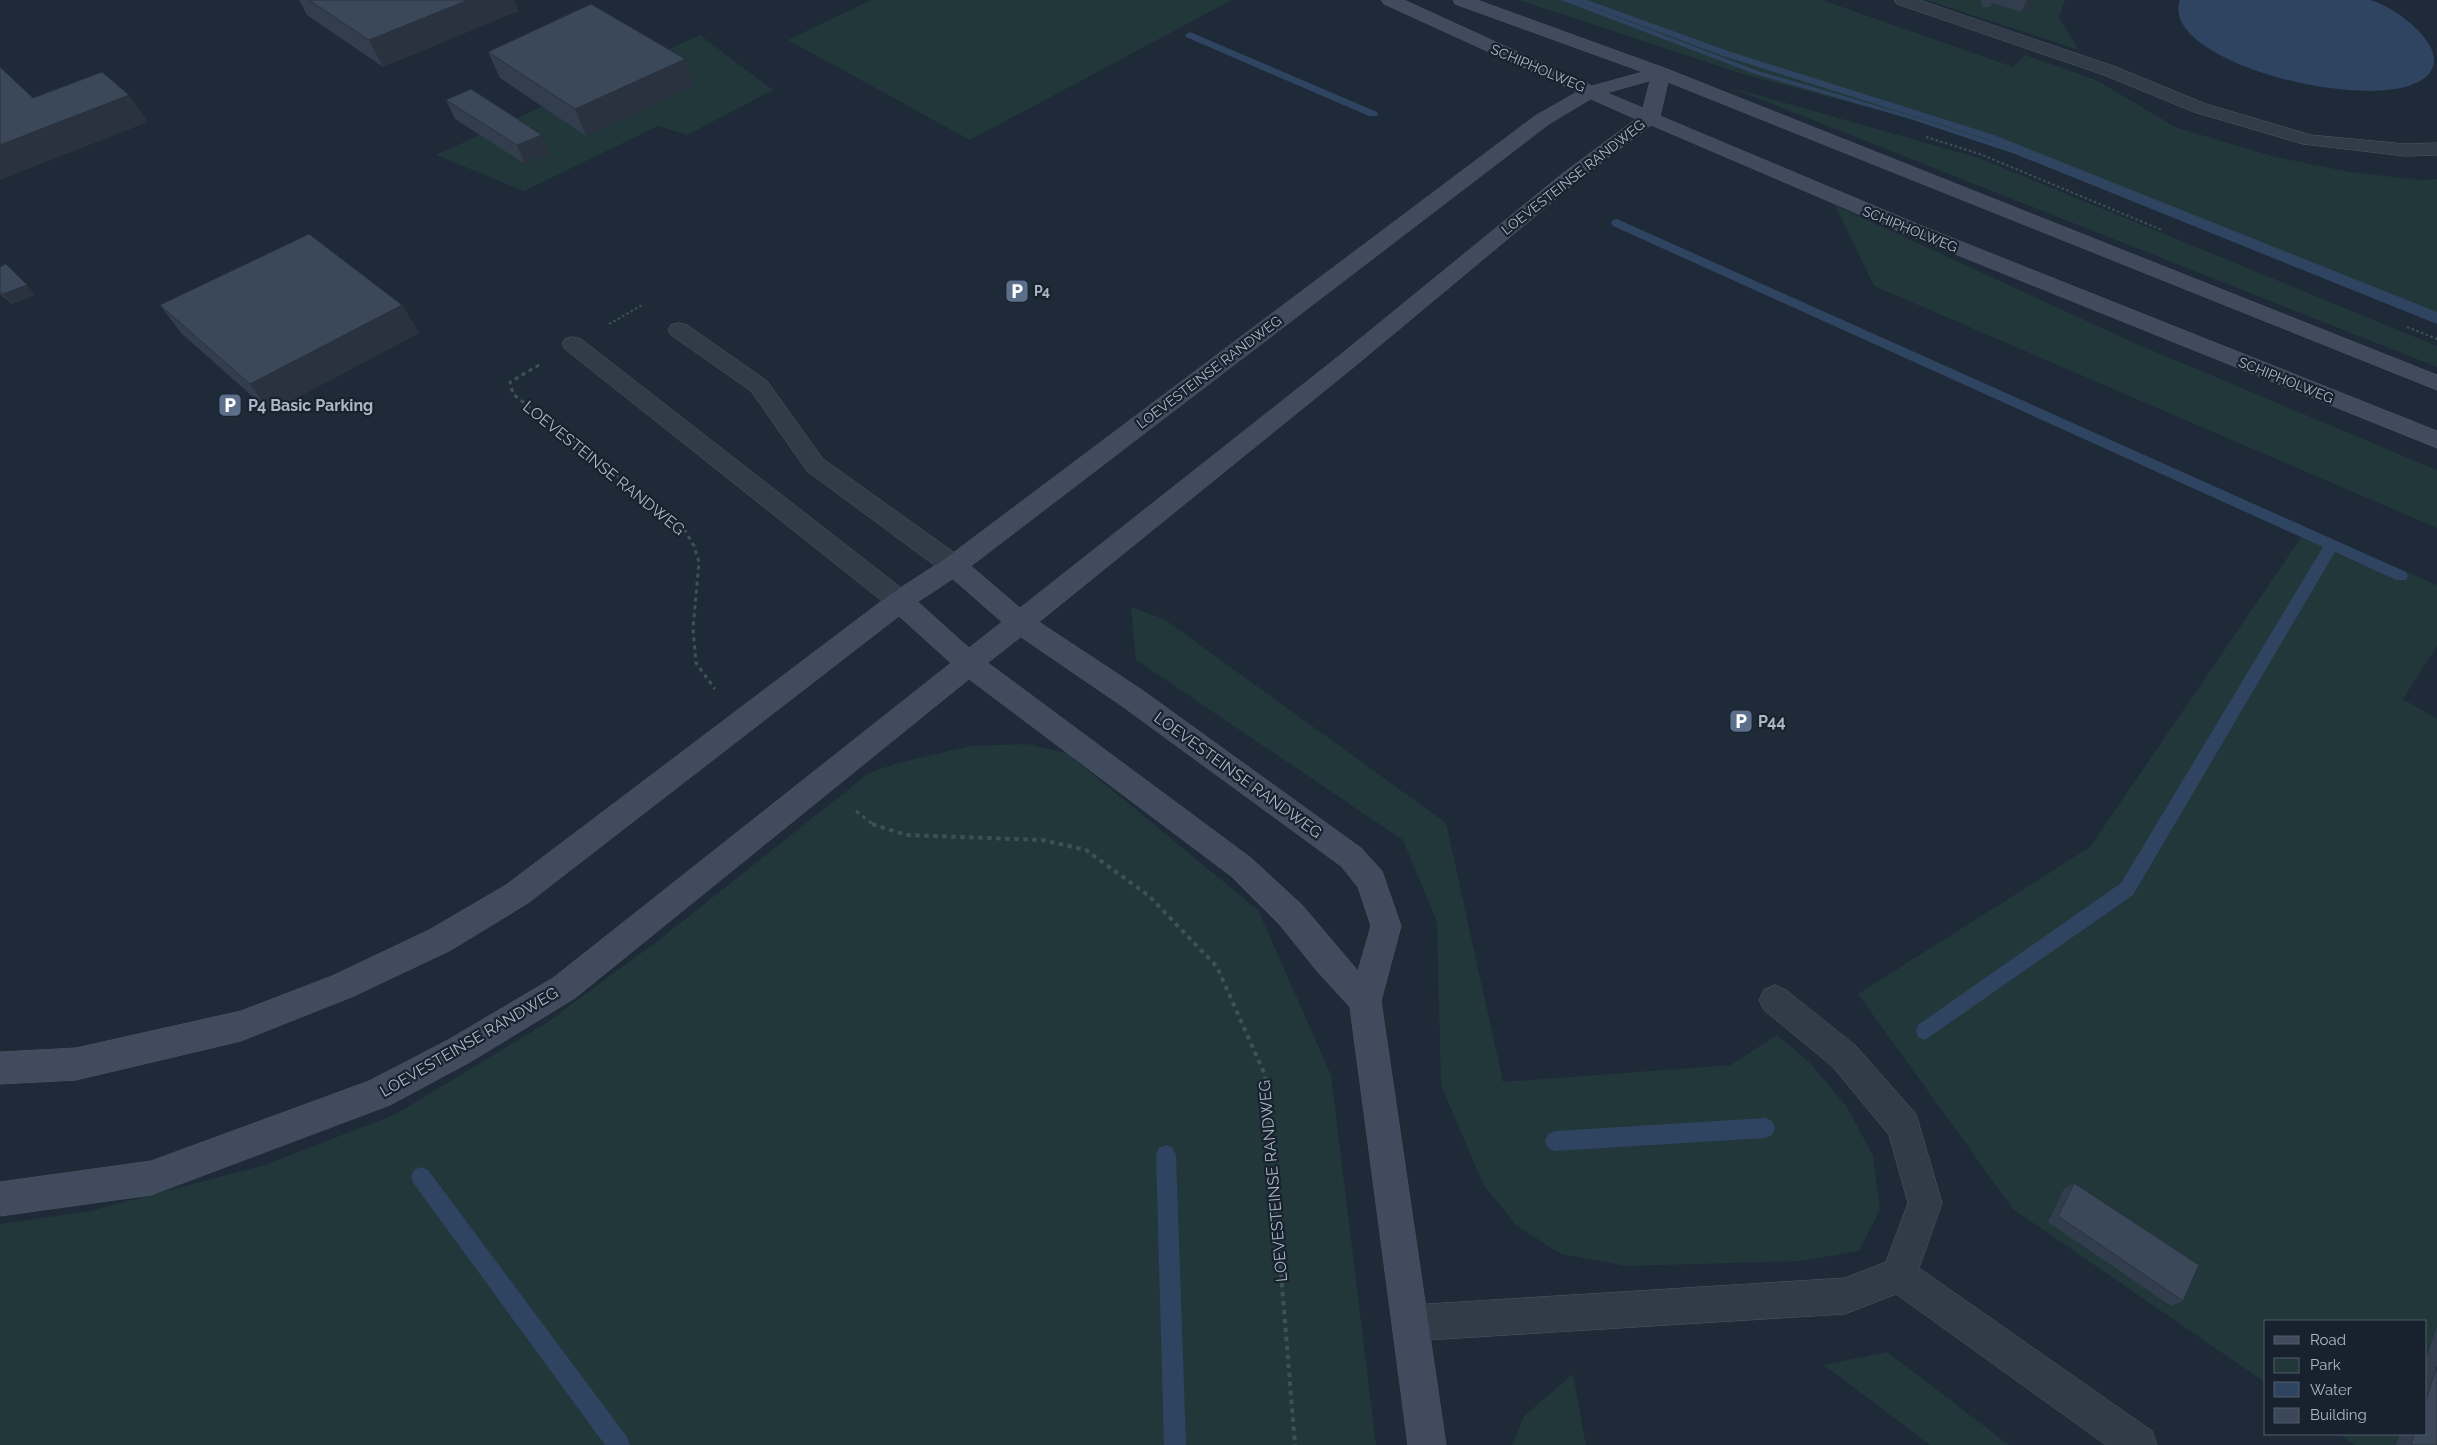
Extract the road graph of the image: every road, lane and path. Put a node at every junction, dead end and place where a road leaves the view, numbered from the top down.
1 (1390, 0) edge
2 (1461, 0) edge
3 (1903, 0) edge
4 (1660, 73) junction
5 (1592, 91) junction
6 (1650, 117) junction
7 (2437, 149) edge
8 (644, 304) dead end
9 (679, 330) dead end
10 (573, 344) junction
11 (2437, 383) edge
12 (2437, 440) edge
13 (954, 566) junction
14 (900, 601) junction
15 (1020, 623) junction
16 (968, 663) junction
17 (748, 718) junction
18 (821, 781) junction
19 (1775, 1000) dead end
20 (1365, 1001) junction
21 (0, 1068) edge
22 (0, 1199) edge
23 (1899, 1275) junction
24 (1411, 1323) junction
25 (1295, 1445) edge
26 (1427, 1445) edge
27 (2138, 1445) edge

1 - 5 street, SCHIPHOLWEG
2 - 4 street
3 - 7 lane
4 - 5 street, LOEVESTEINSE RANDWEG
4 - 6 street, LOEVESTEINSE RANDWEG
4 - 11 street
5 - 6 street, SCHIPHOLWEG
5 - 13 street, LOEVESTEINSE RANDWEG
6 - 12 street, SCHIPHOLWEG
6 - 15 street, LOEVESTEINSE RANDWEG
8 - 10 path, LOEVESTEINSE RANDWEG
9 - 13 lane
10 - 14 lane
10 - 17 path, LOEVESTEINSE RANDWEG
13 - 14 street, LOEVESTEINSE RANDWEG
13 - 15 street, LOEVESTEINSE RANDWEG
14 - 16 street
14 - 17 street, LOEVESTEINSE RANDWEG
15 - 16 street, LOEVESTEINSE RANDWEG
15 - 20 street, LOEVESTEINSE RANDWEG
16 - 18 street, LOEVESTEINSE RANDWEG
16 - 20 street
17 - 21 street, LOEVESTEINSE RANDWEG
18 - 22 street, LOEVESTEINSE RANDWEG
18 - 25 path, LOEVESTEINSE RANDWEG
19 - 23 lane
20 - 24 street, LOEVESTEINSE RANDWEG
23 - 24 lane
23 - 27 lane
24 - 26 street, LOEVESTEINSE RANDWEG

